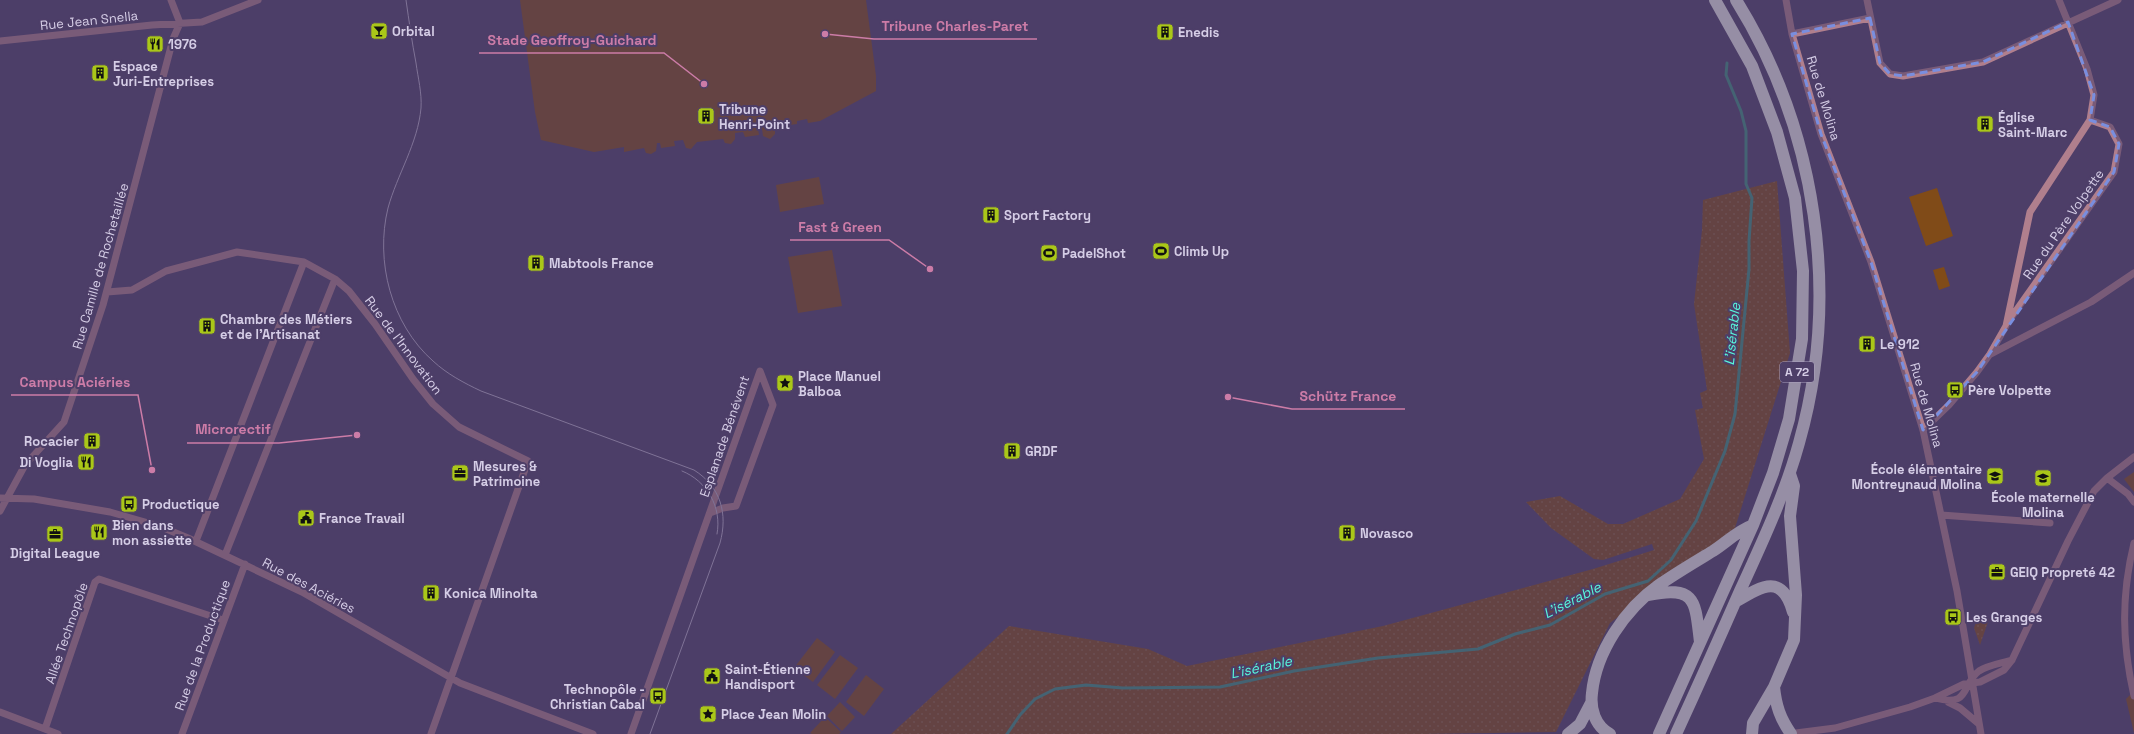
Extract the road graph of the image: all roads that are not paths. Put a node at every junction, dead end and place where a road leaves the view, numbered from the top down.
1 (171, 0) edge
2 (258, 0) edge
3 (1716, 0) edge
4 (1736, 0) edge
5 (1786, 0) edge
6 (1867, 0) edge
7 (2059, 0) edge
8 (2118, 0) edge
9 (1870, 18) junction
10 (2068, 22) junction
11 (180, 23) junction
12 (1792, 34) junction
13 (0, 41) edge
14 (2090, 120) junction
15 (304, 262) junction
16 (2134, 273) edge
17 (336, 279) junction
18 (107, 292) junction
19 (2006, 326) junction
20 (1990, 354) junction
21 (1923, 430) junction
22 (2134, 457) edge
23 (1790, 474) junction
24 (2107, 478) junction
25 (3, 498) edge
26 (2134, 502) edge
27 (0, 511) edge
28 (710, 513) junction
29 (1941, 515) junction
30 (2050, 523) dead end
31 (1753, 524) junction
32 (196, 541) junction
33 (2134, 543) edge
34 (225, 555) junction
35 (245, 564) junction
36 (1648, 595) junction
37 (1735, 602) junction
38 (223, 620) junction
39 (1796, 621) junction
40 (1700, 644) junction
41 (2012, 660) junction
42 (451, 679) junction
43 (1971, 682) junction
44 (1774, 687) junction
45 (2134, 696) edge
46 (1935, 698) junction
47 (1948, 702) junction
48 (1591, 704) junction
49 (0, 712) edge
50 (1979, 724) junction
51 (45, 729) junction
52 (58, 734) edge
53 (182, 734) edge
54 (431, 734) edge
55 (593, 734) edge
56 (631, 734) edge
57 (1568, 734) edge
58 (1610, 734) edge
59 (1659, 734) edge
60 (1676, 734) edge
61 (1752, 734) edge
62 (1786, 734) edge
63 (1790, 734) edge
64 (1981, 734) edge

1 - 11 street
2 - 11 street, Rue Jean Snella
3 - 31 highway, A 72
4 - 23 highway, A 72
5 - 12 street, Rue de Molina
6 - 9 street
7 - 10 street, Rue du Père Volpette
8 - 10 street
9 - 10 street
9 - 12 street
10 - 14 street, Rue du Père Volpette
11 - 13 street, Rue Jean Snella
11 - 18 street, Rue Camille de Rochetaillée
12 - 21 street, Rue de Molina
14 - 19 street, Rue du Père Volpette
14 - 19 street, Rue du Père Volpette
15 - 17 street, Rue de l'Innovation
15 - 18 street, Rue de l'Innovation
15 - 32 street
16 - 20 street
17 - 34 street
17 - 42 street, Rue de l'Innovation
18 - 25 street, Rue Camille de Rochetaillée
19 - 20 street, Rue du Père Volpette
20 - 21 street, Rue du Père Volpette
21 - 29 street, Rue de Molina
22 - 24 street
23 - 37 highway, A 72
23 - 39 highway
24 - 26 street
24 - 41 street
25 - 27 street, Rue Camille de Rochetaillée
25 - 32 street, Rue des Aciéries
28 - 28 street, Esplanade Bénévent
28 - 56 street, Esplanade Bénévent
29 - 30 street
29 - 43 street, Rue de Molina
31 - 36 highway
31 - 40 highway, A 72
32 - 34 street, Rue des Aciéries
33 - 45 street
34 - 35 street, Rue des Aciéries
35 - 38 street, Rue de la Productique
35 - 42 street, Rue des Aciéries
36 - 40 highway
36 - 48 highway
37 - 39 highway
37 - 60 highway, A 72
38 - 51 street, Allée Technopôle
38 - 53 street, Rue de la Productique
39 - 44 highway
40 - 59 highway, A 72
41 - 43 street
41 - 43 street
42 - 54 street
42 - 55 street, Rue des Aciéries
43 - 46 street
43 - 47 street
43 - 50 street, Rue de Molina
44 - 61 highway
44 - 63 highway
46 - 47 street
46 - 63 street
47 - 50 street
48 - 57 highway
48 - 58 highway
49 - 51 street
50 - 64 street, Rue de Molina
51 - 52 street
62 - 63 street

